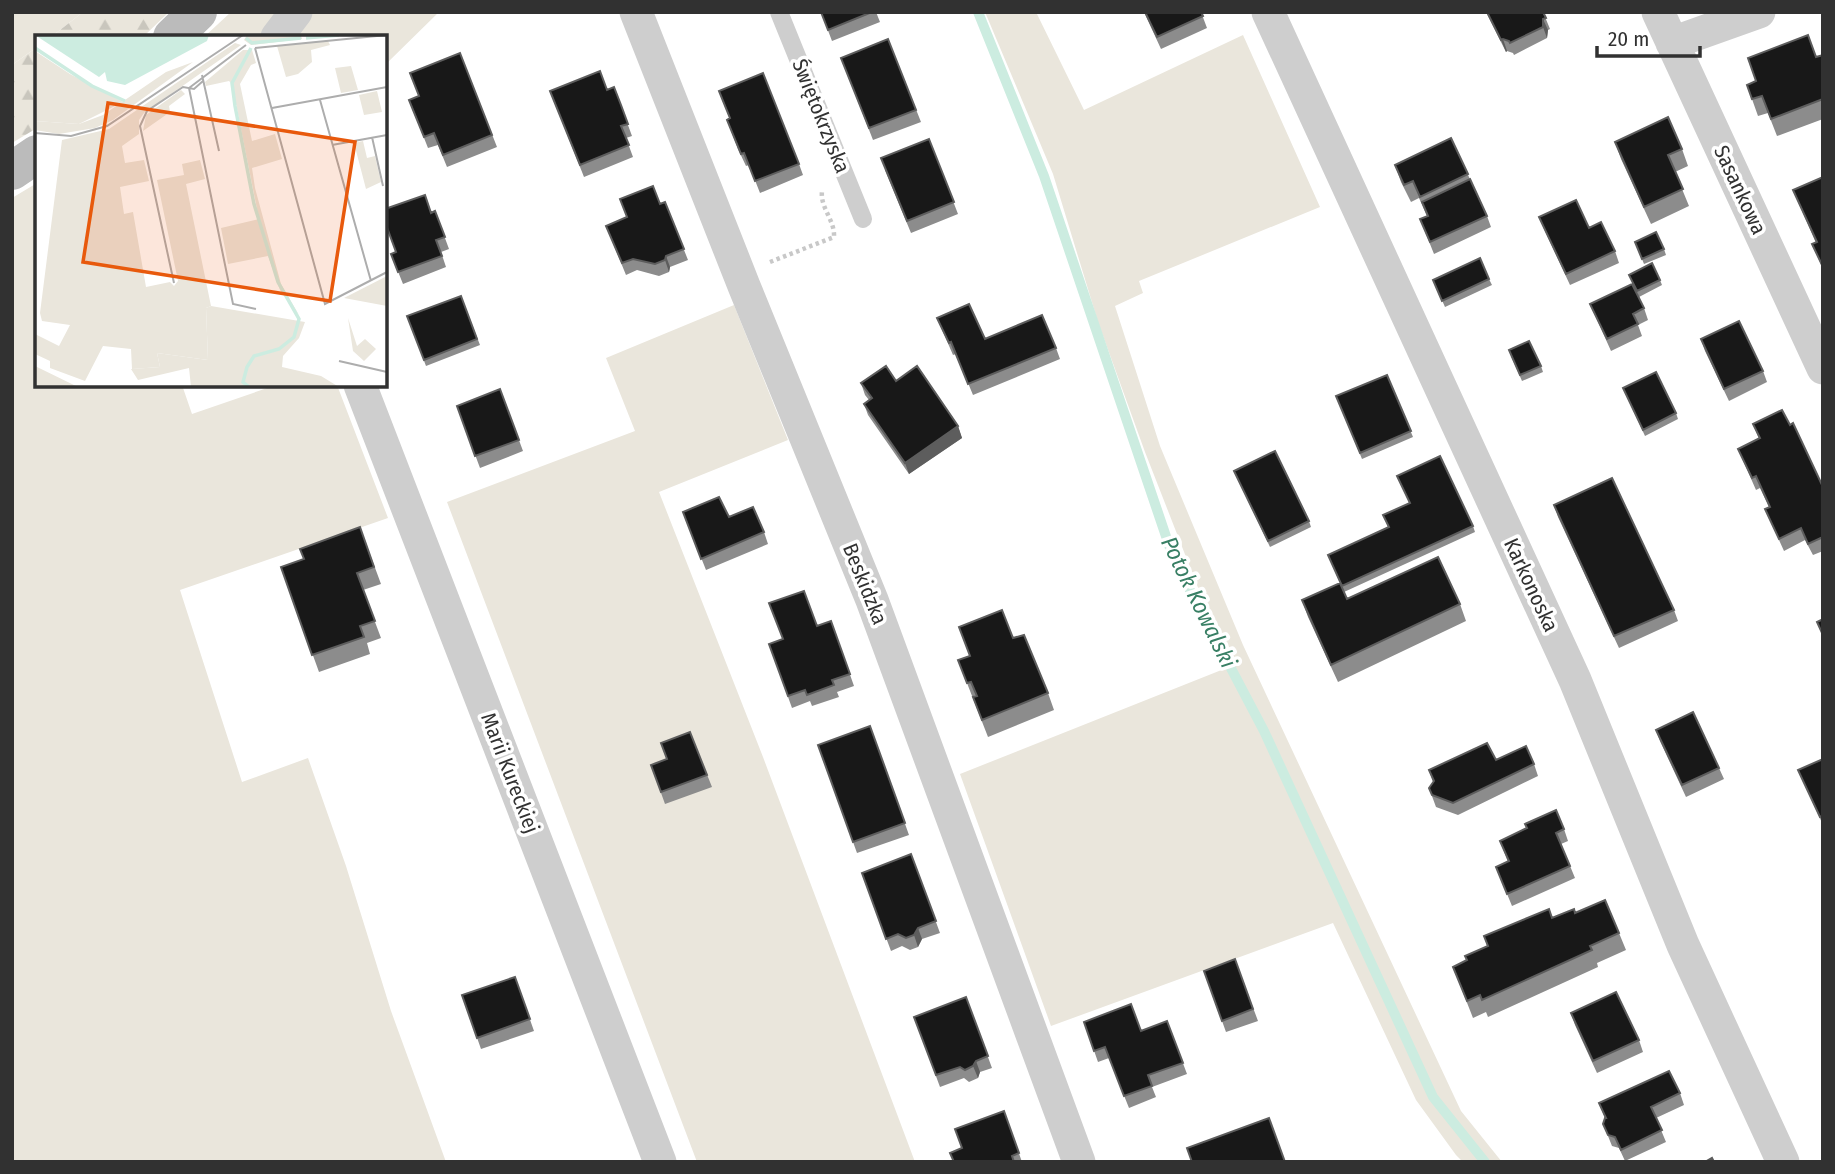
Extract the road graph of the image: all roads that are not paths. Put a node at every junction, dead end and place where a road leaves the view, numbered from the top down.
1 (198, 12) edge
2 (296, 12) edge
3 (636, 12) edge
4 (779, 12) edge
5 (1268, 12) edge
6 (1658, 12) edge
7 (1759, 12) edge
8 (174, 35) edge
9 (279, 35) edge
10 (1672, 43) junction
11 (35, 155) edge
12 (12, 171) edge
13 (863, 219) dead end
14 (1823, 368) edge
15 (361, 387) edge
16 (660, 1162) edge
17 (1079, 1162) edge
18 (1783, 1162) edge

1 - 8 main road
2 - 9 street
3 - 17 street, Beskidzka
4 - 13 lane, Świętokrzyska
5 - 18 street, Karkonoska
6 - 10 street, Sasankowa
7 - 10 street
10 - 14 street, Sasankowa
11 - 12 main road
15 - 16 street, Marii Kureckiej

